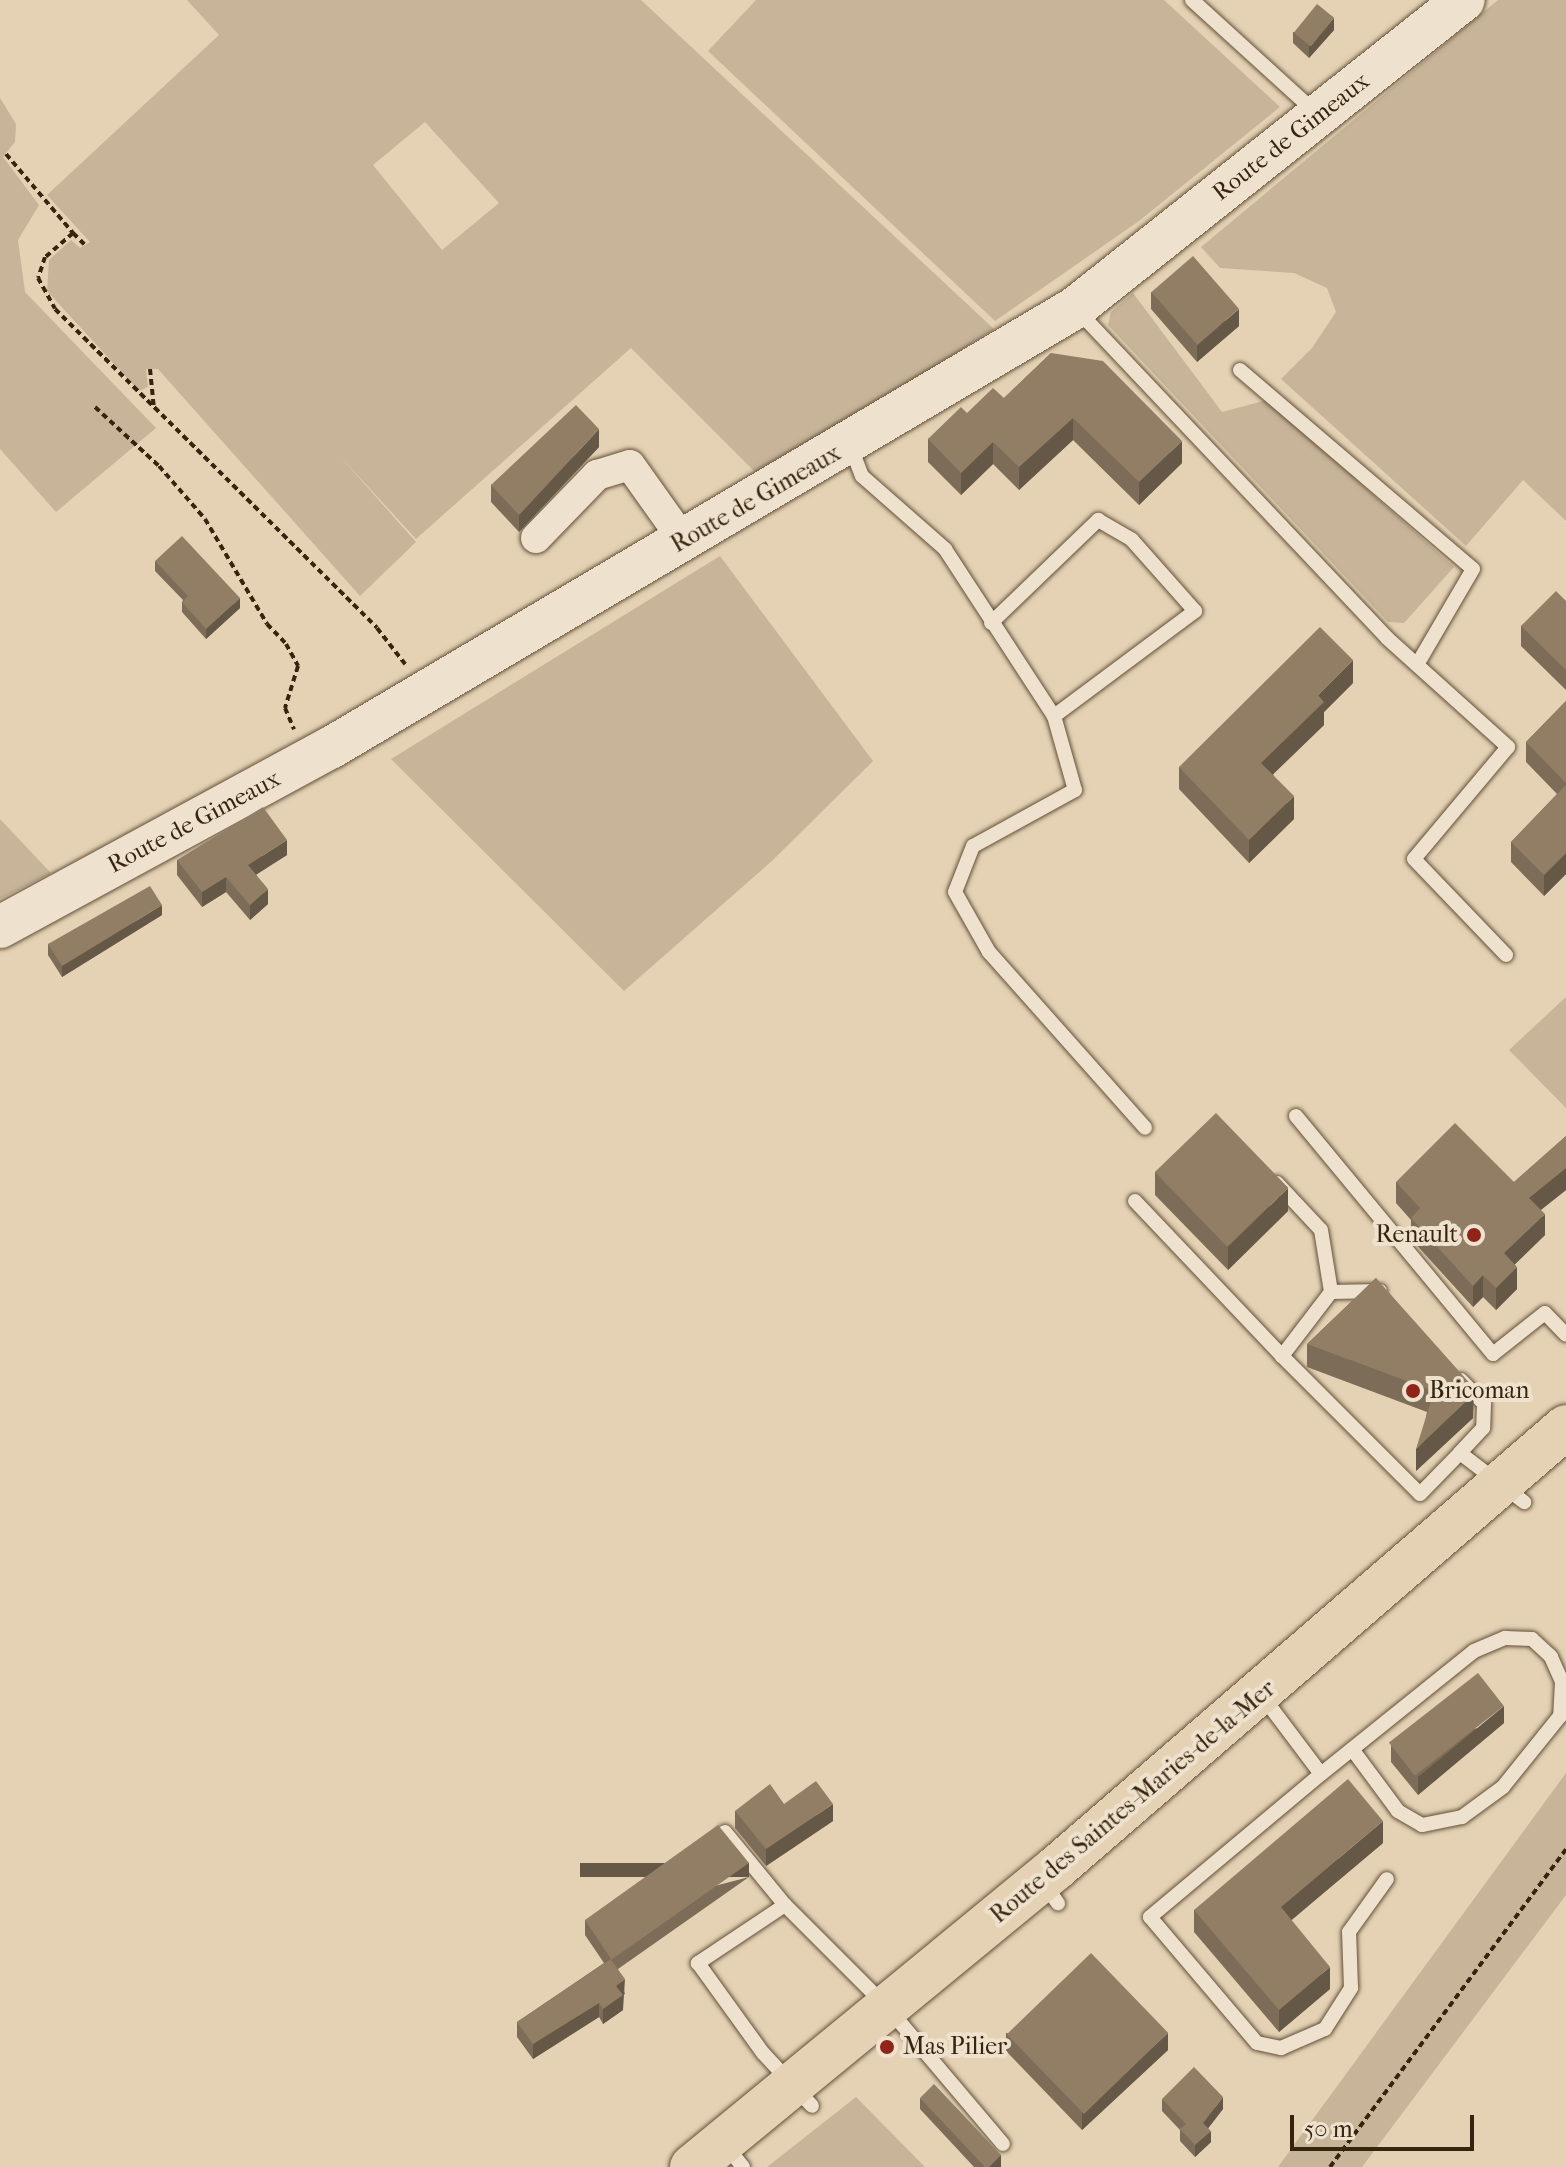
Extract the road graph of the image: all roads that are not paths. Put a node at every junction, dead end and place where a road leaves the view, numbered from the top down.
1 (1192, 0) edge
2 (1464, 0) edge
3 (1318, 115) junction
4 (1075, 308) junction
5 (1240, 370) dead end
6 (849, 444) junction
7 (536, 538) dead end
8 (684, 541) junction
9 (991, 623) junction
10 (1417, 665) junction
11 (1054, 716) junction
12 (0, 927) edge
13 (1506, 955) dead end
14 (1296, 1116) dead end
15 (1145, 1128) dead end
16 (1268, 1173) edge
17 (1135, 1201) dead end
18 (1331, 1292) junction
19 (1391, 1302) edge
20 (1566, 1335) edge
21 (1282, 1356) junction
22 (1453, 1370) edge
23 (1566, 1427) edge
24 (1460, 1453) junction
25 (1566, 1465) edge
26 (1513, 1493) junction
27 (1271, 1705) junction
28 (1352, 1749) junction
29 (1321, 1774) junction
30 (725, 1832) edge
31 (1387, 1879) dead end
32 (785, 1905) junction
33 (898, 2019) junction
34 (803, 2096) junction
35 (1003, 2144) dead end
36 (727, 2161) edge

1 - 3 lane
2 - 3 street, Route de Gimeaux
3 - 4 street, Route de Gimeaux
4 - 6 street, Route de Gimeaux
4 - 10 lane
5 - 10 lane
6 - 8 street, Route de Gimeaux
6 - 9 lane
7 - 8 street
8 - 12 street, Route de Gimeaux
9 - 11 lane
9 - 11 lane
10 - 13 lane
11 - 15 lane
14 - 20 lane
16 - 18 lane
17 - 21 lane
18 - 19 lane
18 - 21 lane
21 - 24 lane
22 - 24 lane
23 - 26 main road, Route des Saintes-Maries-de-la-Mer
24 - 26 lane
25 - 26 main road, Route des Saintes-Maries-de-la-Mer
26 - 27 main road, Route des Saintes-Maries-de-la-Mer
27 - 29 lane
27 - 33 main road, Route des Saintes-Maries-de-la-Mer
28 - 28 lane
28 - 29 lane
29 - 31 lane
30 - 32 lane
32 - 33 lane
32 - 34 lane
33 - 34 main road, Route des Saintes-Maries-de-la-Mer
33 - 35 lane
34 - 36 main road, Route des Saintes-Maries-de-la-Mer

